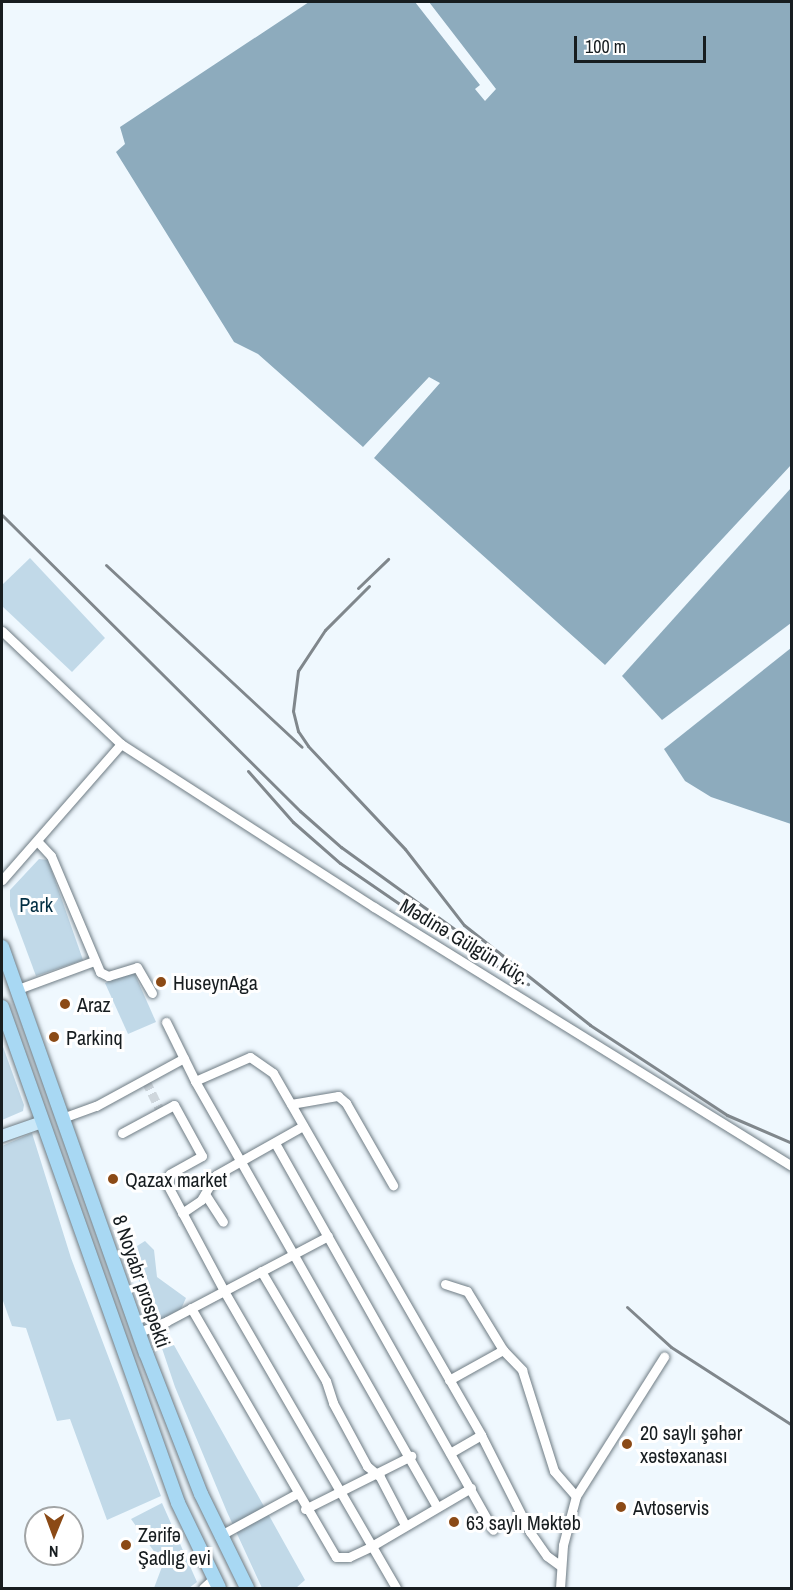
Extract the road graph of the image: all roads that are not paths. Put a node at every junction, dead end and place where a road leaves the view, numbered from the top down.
1 (2, 631) edge
2 (121, 744) junction
3 (38, 842) junction
4 (2, 880) edge
5 (2, 947) edge
6 (94, 961) junction
7 (18, 989) junction
8 (152, 993) dead end
9 (2, 1008) edge
10 (166, 1022) dead end
11 (184, 1058) junction
12 (195, 1081) junction
13 (291, 1104) junction
14 (65, 1117) junction
15 (42, 1122) junction
16 (303, 1126) junction
17 (122, 1133) dead end
18 (2, 1136) edge
19 (275, 1143) junction
20 (241, 1160) junction
21 (792, 1166) edge
22 (393, 1185) dead end
23 (205, 1194) junction
24 (182, 1213) junction
25 (223, 1222) dead end
26 (328, 1236) junction
27 (296, 1253) junction
28 (261, 1271) junction
29 (446, 1284) dead end
30 (224, 1291) junction
31 (191, 1308) junction
32 (139, 1332) junction
33 (503, 1350) junction
34 (664, 1357) dead end
35 (449, 1380) junction
36 (481, 1435) junction
37 (450, 1453) junction
38 (411, 1456) junction
39 (376, 1473) junction
40 (471, 1488) junction
41 (341, 1492) junction
42 (296, 1494) junction
43 (576, 1496) junction
44 (436, 1506) junction
45 (305, 1509) junction
46 (405, 1525) junction
47 (494, 1530) dead end
48 (219, 1536) junction
49 (370, 1546) junction
50 (561, 1566) junction
51 (212, 1585) edge
52 (247, 1588) edge
53 (396, 1588) edge
54 (560, 1588) edge

1 - 2 street, Mədinə Gülgün küç.
2 - 3 street
2 - 21 street, Mədinə Gülgün küç.
3 - 4 street
3 - 6 street
5 - 7 highway, 8 Noyabr prospekti
6 - 7 street
6 - 8 street
7 - 14 highway, 8 Noyabr prospekti
9 - 15 highway
10 - 11 street
11 - 12 street
11 - 14 street
12 - 13 street
12 - 20 street
13 - 16 street
13 - 22 street
14 - 15 highway
14 - 32 highway, 8 Noyabr prospekti
15 - 18 main road
15 - 51 highway
16 - 19 street
16 - 35 street
17 - 24 street
19 - 20 street
19 - 26 street
20 - 23 street
20 - 27 street
23 - 24 street
23 - 25 street
24 - 30 street
26 - 27 street
26 - 37 street
27 - 28 street
27 - 38 street
28 - 30 street
28 - 39 street
29 - 33 street
30 - 31 street
30 - 41 street
31 - 32 street
31 - 42 street
32 - 48 highway, 8 Noyabr prospekti
33 - 35 street
33 - 43 street
34 - 43 street
35 - 36 street
36 - 37 street
36 - 50 street
37 - 40 street
38 - 39 street
38 - 44 street
39 - 41 street
39 - 46 street
40 - 44 street
40 - 47 street
41 - 45 street
41 - 49 street
42 - 45 street
42 - 48 street
43 - 50 street
44 - 46 street
45 - 49 street
46 - 49 street
48 - 52 highway, 8 Noyabr prospekti
49 - 53 street
50 - 54 street

